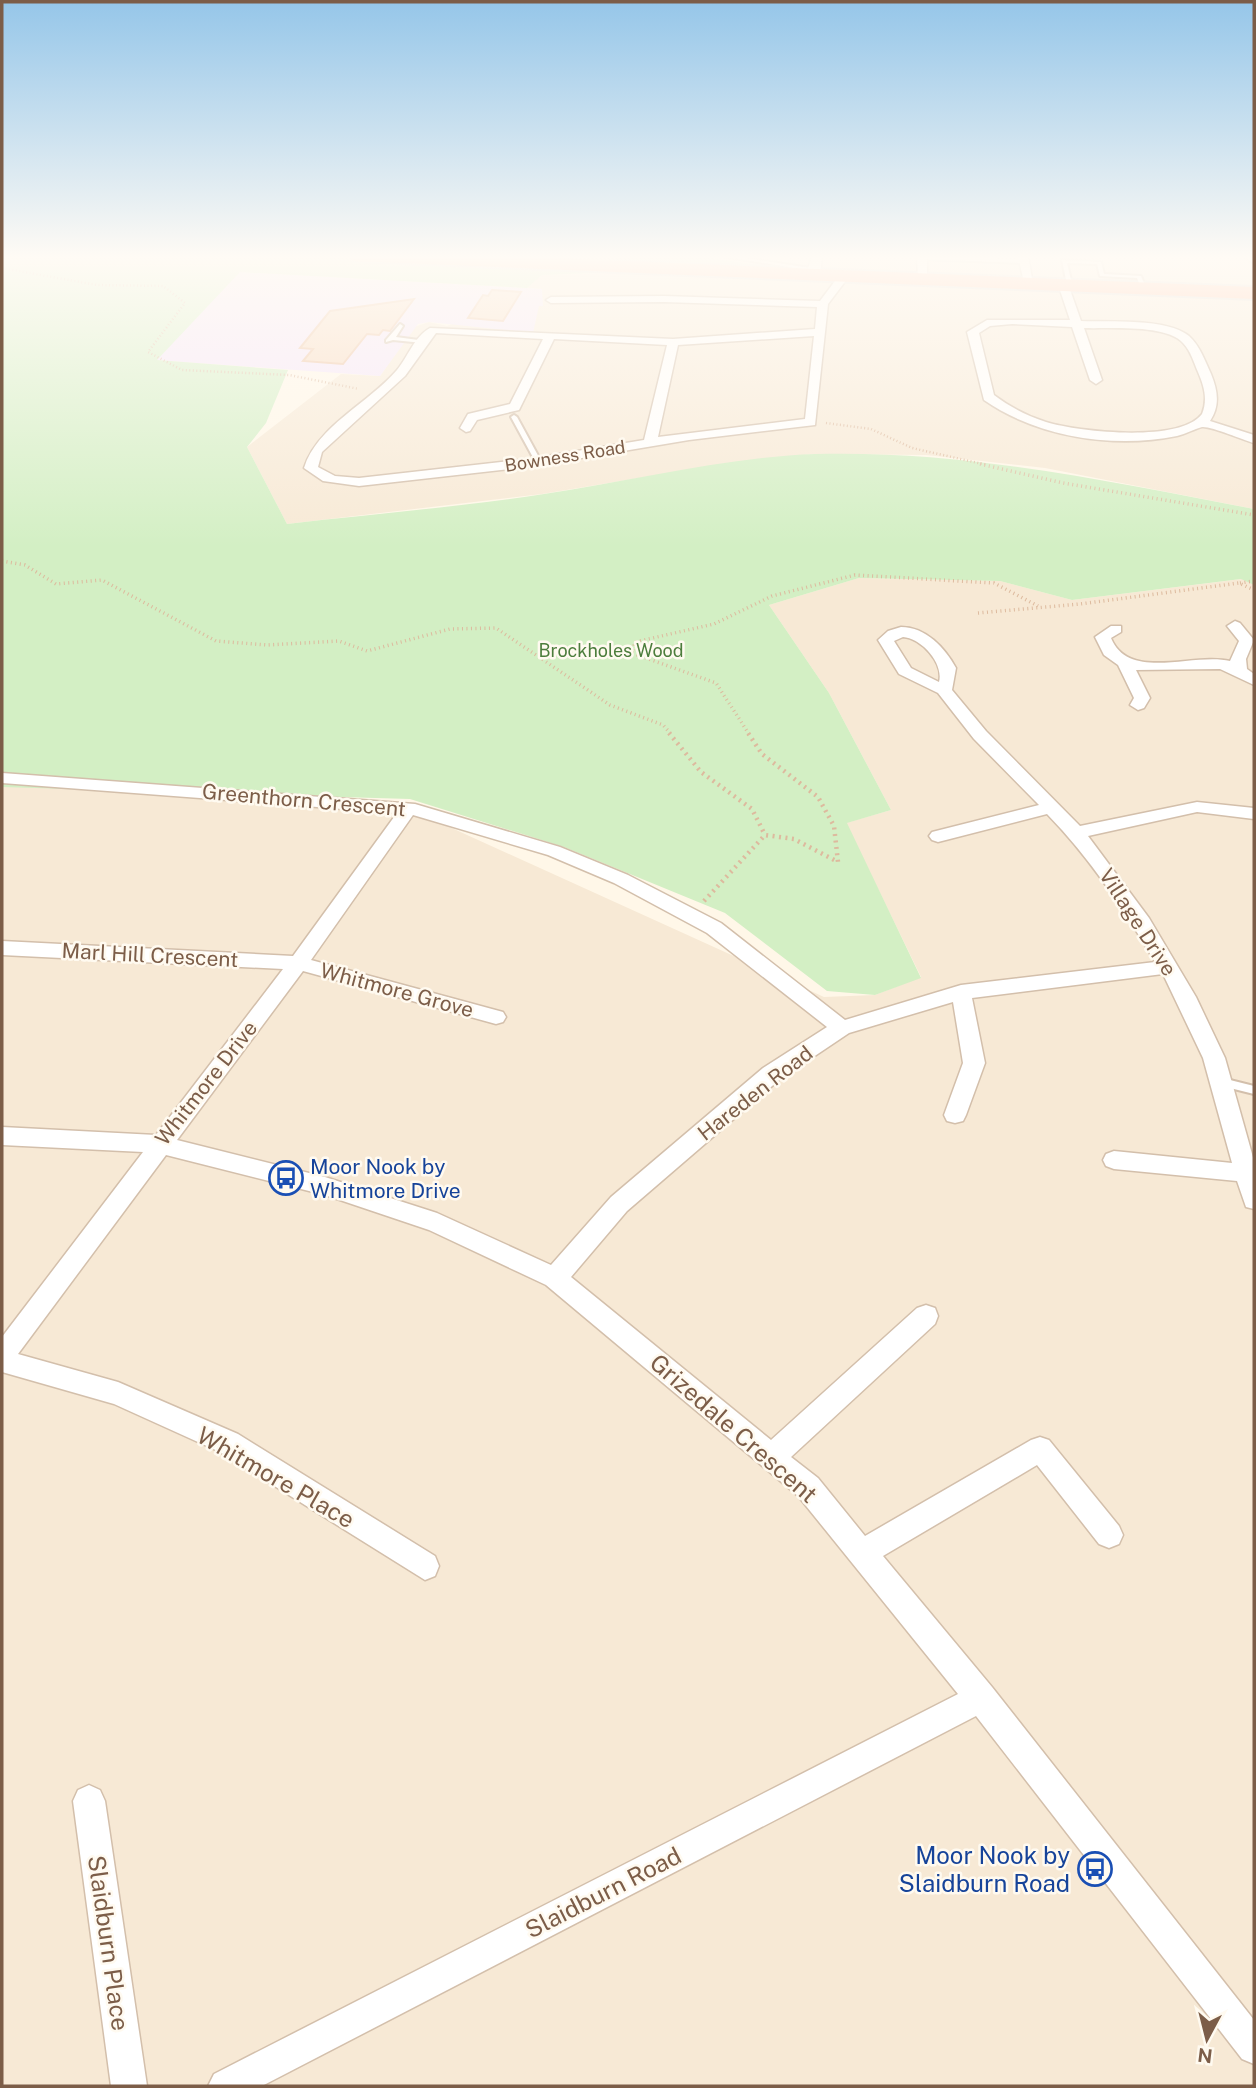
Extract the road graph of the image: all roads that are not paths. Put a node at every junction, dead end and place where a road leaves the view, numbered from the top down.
1 (415, 352) edge
2 (543, 352) edge
3 (671, 352) edge
4 (819, 352) edge
5 (978, 352) edge
6 (1088, 352) edge
7 (1195, 352) edge
8 (1096, 380) dead end
9 (454, 413) dead end
10 (514, 416) dead end
11 (1203, 423) junction
12 (1254, 439) edge
13 (650, 443) junction
14 (538, 461) junction
15 (1234, 626) dead end
16 (1116, 629) dead end
17 (1124, 662) junction
18 (1247, 676) edge
19 (944, 690) dead end
20 (1138, 705) dead end
21 (2, 778) edge
22 (29, 779) junction
23 (2, 787) edge
24 (409, 808) junction
25 (1050, 808) junction
26 (1254, 813) edge
27 (1076, 833) junction
28 (938, 836) dead end
29 (2, 948) edge
30 (298, 963) junction
31 (1167, 967) junction
32 (961, 992) junction
33 (496, 1017) dead end
34 (842, 1028) junction
35 (1222, 1082) junction
36 (1254, 1090) edge
37 (955, 1115) dead end
38 (2, 1136) edge
39 (159, 1144) junction
40 (1114, 1160) dead end
41 (1250, 1174) edge
42 (1254, 1200) edge
43 (555, 1278) junction
44 (926, 1316) dead end
45 (2, 1356) edge
46 (2, 1361) edge
47 (772, 1457) junction
48 (1109, 1535) dead end
49 (862, 1553) junction
50 (425, 1566) dead end
51 (981, 1698) junction
52 (89, 1801) dead end
53 (1254, 2047) edge
54 (129, 2086) edge
55 (226, 2086) edge

1 - 14 street, Bowness Road
2 - 9 street
3 - 13 street
4 - 13 street, Bowness Road
5 - 11 street
6 - 8 street
7 - 11 street
10 - 14 lane
11 - 12 street
13 - 14 street, Bowness Road
15 - 18 street
16 - 17 street
17 - 18 street
17 - 20 street
19 - 25 street, Village Drive
21 - 22 street, Greenthorn Crescent
22 - 23 street
22 - 24 street, Greenthorn Crescent
24 - 30 street, Whitmore Drive
24 - 34 street, Greenthorn Crescent
25 - 27 street, Village Drive
25 - 28 street
26 - 27 street
27 - 31 street, Village Drive
29 - 30 street, Marl Hill Crescent
30 - 33 street, Whitmore Grove
30 - 39 street, Whitmore Drive
31 - 32 street, Hareden Road
31 - 35 street, Village Drive
32 - 34 street, Hareden Road
32 - 37 street
34 - 43 street, Hareden Road
35 - 36 lane
35 - 41 street, Village Drive
38 - 39 street, Grizedale Crescent
39 - 43 street, Grizedale Crescent
39 - 45 street, Whitmore Drive
40 - 41 street
41 - 42 street, Village Drive
43 - 47 street, Grizedale Crescent
44 - 47 street
46 - 50 street, Whitmore Place
47 - 49 street, Grizedale Crescent
48 - 49 street
49 - 51 street, Grizedale Crescent
51 - 53 street, Grizedale Crescent
51 - 55 street, Slaidburn Road
52 - 54 street, Slaidburn Place

